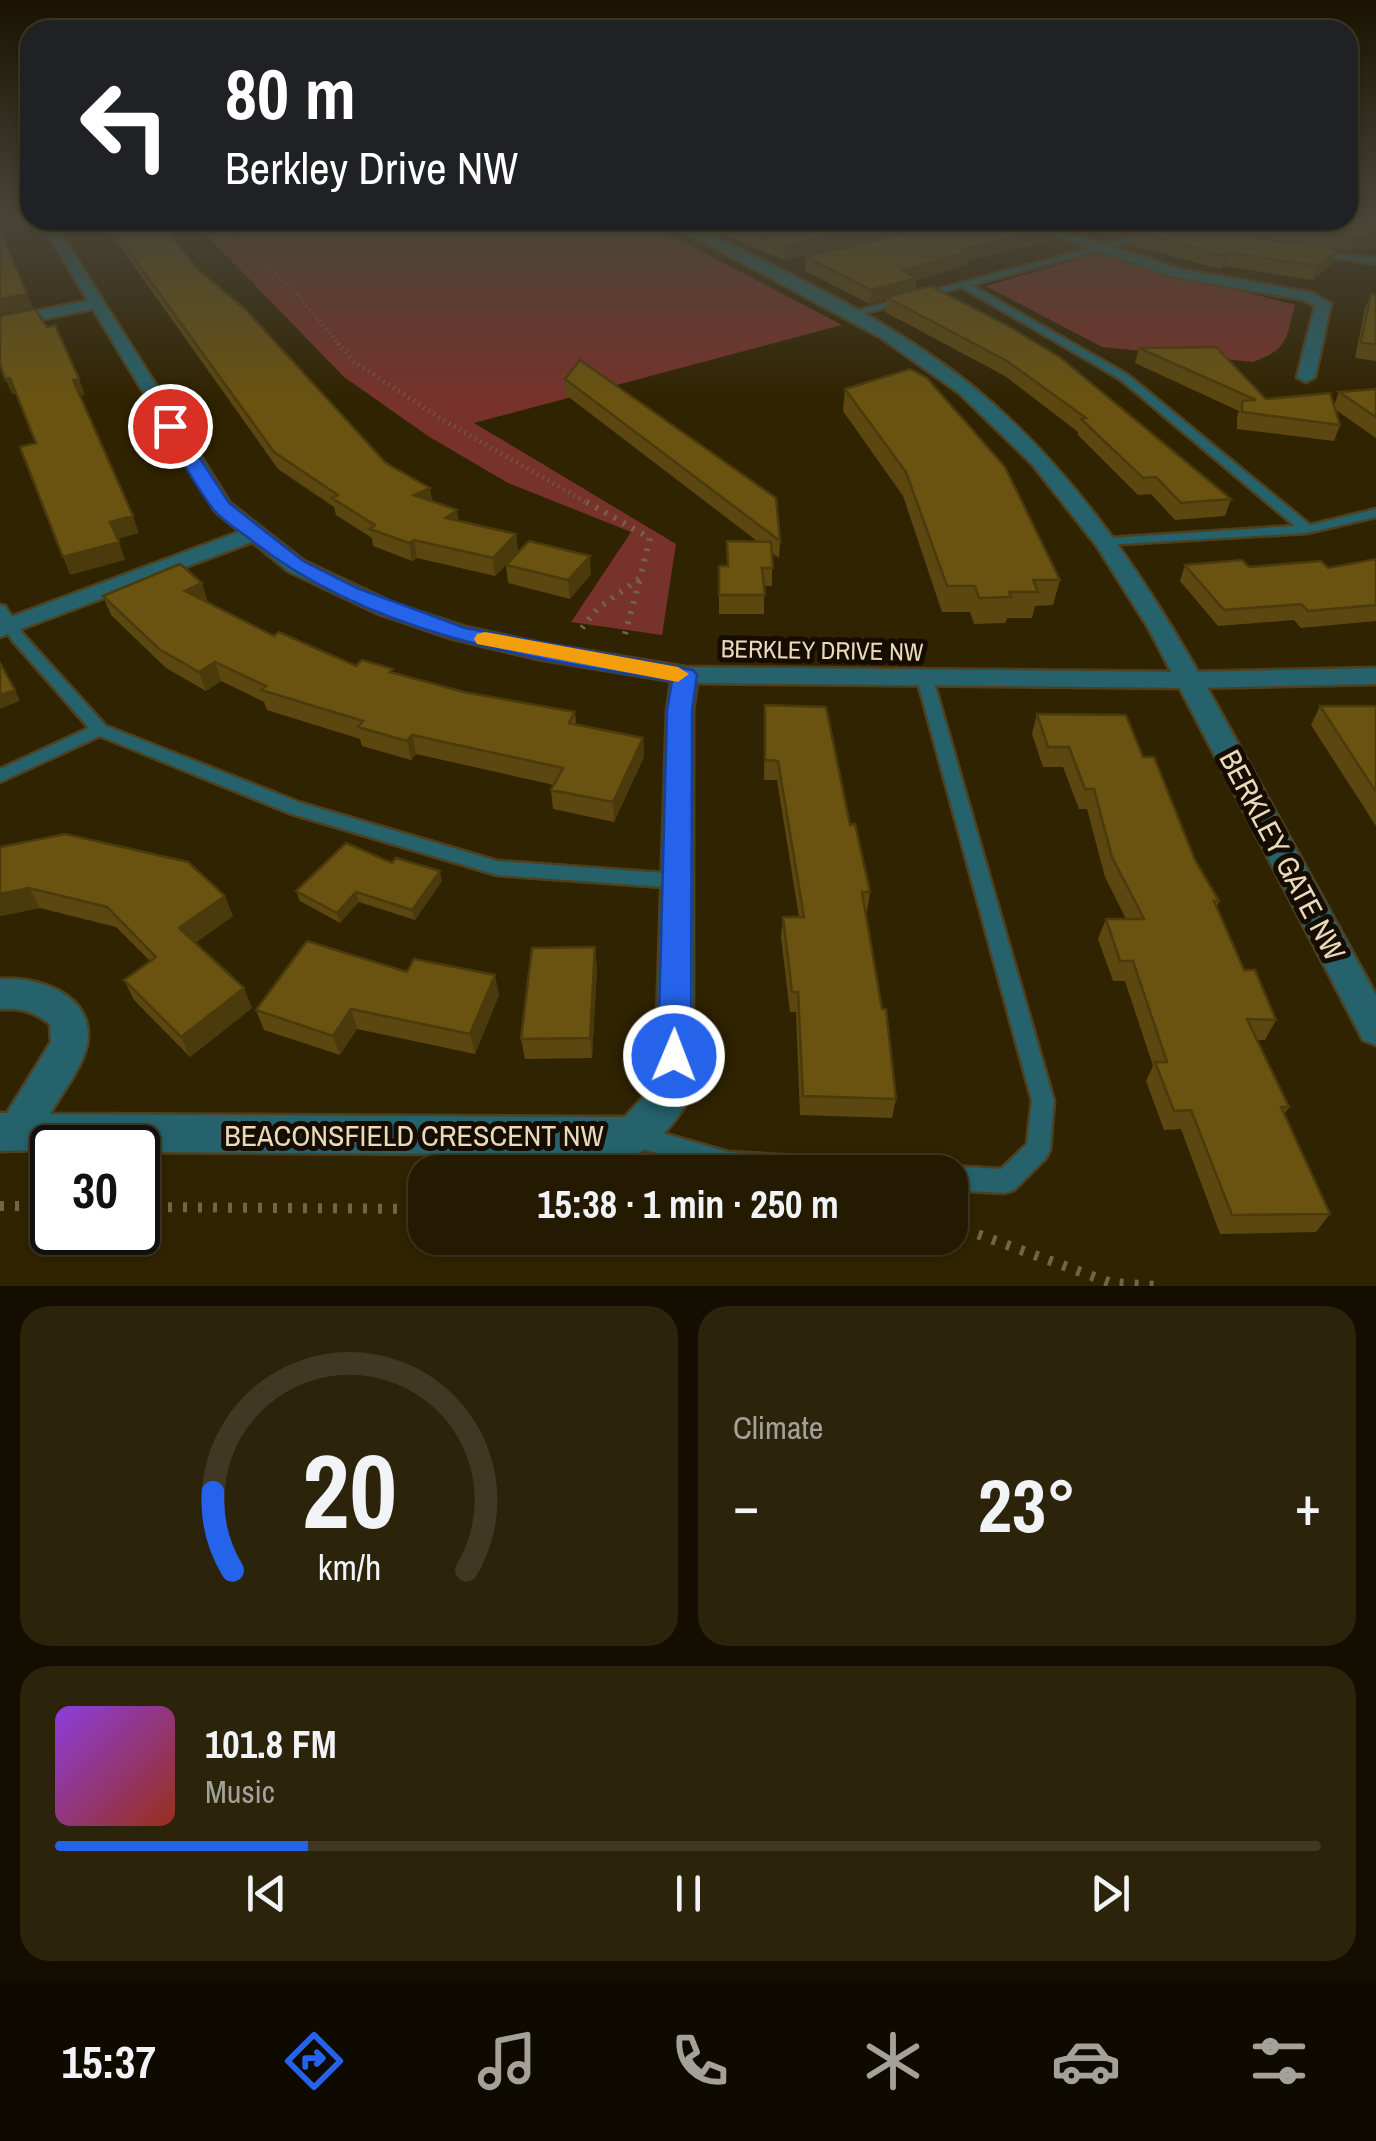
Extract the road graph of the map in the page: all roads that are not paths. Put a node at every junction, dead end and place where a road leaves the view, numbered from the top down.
1 (82, 281) edge
2 (801, 281) edge
3 (979, 281) edge
4 (1221, 281) edge
5 (965, 285) junction
6 (96, 304) junction
7 (850, 314) junction
8 (0, 322) edge
9 (1306, 377) dead end
10 (1376, 513) edge
11 (1307, 529) junction
12 (252, 534) junction
13 (1109, 542) junction
14 (3, 622) edge
15 (685, 675) junction
16 (1376, 676) edge
17 (925, 679) junction
18 (1190, 680) junction
19 (100, 730) junction
20 (0, 776) edge
21 (677, 881) junction
22 (0, 994) edge
23 (1376, 1029) edge
24 (9, 1132) edge
25 (634, 1136) junction
26 (698, 1155) edge
27 (968, 1179) edge

1 - 6 street, BERKLEY DRIVE NW
2 - 7 street, BERKLEY GATE NW
3 - 5 lane
4 - 9 street
5 - 7 lane
5 - 11 lane
6 - 8 street
6 - 12 street, BERKLEY DRIVE NW
7 - 13 street, BERKLEY GATE NW
10 - 11 lane
11 - 13 lane
12 - 14 street
12 - 15 street, BERKLEY DRIVE NW
13 - 18 street, BERKLEY GATE NW
14 - 19 lane
15 - 17 street, BERKLEY DRIVE NW
15 - 21 street, BEACONSFIELD CRESCENT NW
16 - 18 street, BERKLEY DRIVE NW
17 - 18 street, BERKLEY DRIVE NW
17 - 27 lane
18 - 23 street, BERKLEY GATE NW
19 - 20 lane
19 - 21 lane
21 - 25 street, BEACONSFIELD CRESCENT NW
22 - 24 street, BEACONSFIELD CRESCENT NW
24 - 25 street, BEACONSFIELD CRESCENT NW
25 - 26 lane

